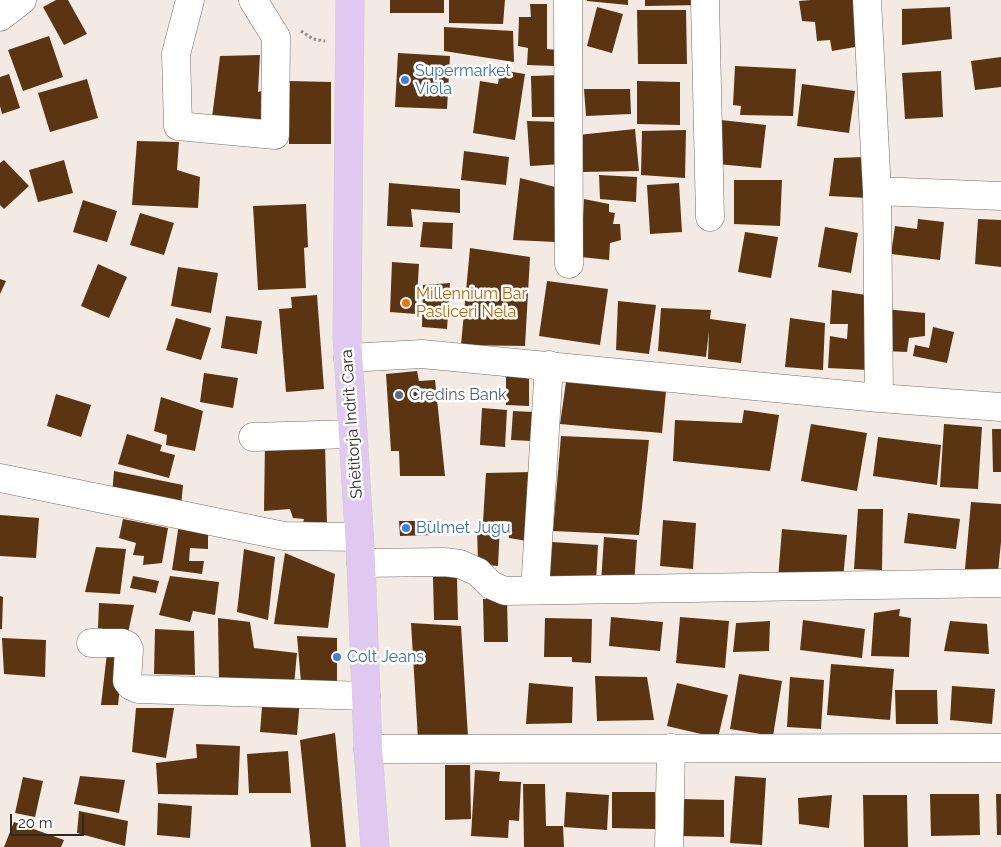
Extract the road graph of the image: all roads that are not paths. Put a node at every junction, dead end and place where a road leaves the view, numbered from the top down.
1 (22, 0) edge
2 (190, 0) edge
3 (253, 0) edge
4 (350, 0) edge
5 (568, 0) edge
6 (705, 0) edge
7 (867, 0) edge
8 (0, 17) edge
9 (877, 191) junction
10 (1001, 196) edge
11 (710, 217) dead end
12 (570, 264) dead end
13 (348, 358) junction
14 (549, 365) junction
15 (879, 398) junction
16 (1001, 407) edge
17 (352, 434) junction
18 (253, 438) dead end
19 (0, 478) edge
20 (360, 550) junction
21 (1001, 583) edge
22 (535, 590) junction
23 (91, 644) dead end
24 (366, 696) junction
25 (671, 748) junction
26 (1001, 748) edge
27 (368, 749) junction
28 (375, 847) edge
29 (669, 847) edge

1 - 8 street
2 - 3 street
4 - 13 main road, Shëtitorja Indrit Cara
5 - 12 street
6 - 11 street
7 - 9 street
9 - 10 street
9 - 15 street
13 - 14 street
13 - 17 main road, Shëtitorja Indrit Cara
14 - 15 street
14 - 22 street
15 - 16 street
17 - 18 street
17 - 20 main road, Shëtitorja Indrit Cara
19 - 20 street
20 - 22 street
20 - 24 main road, Shëtitorja Indrit Cara
21 - 22 street
23 - 24 street
24 - 27 main road, Shëtitorja Indrit Cara
25 - 26 street
25 - 27 street
25 - 29 street
27 - 28 main road, Shëtitorja Indrit Cara

